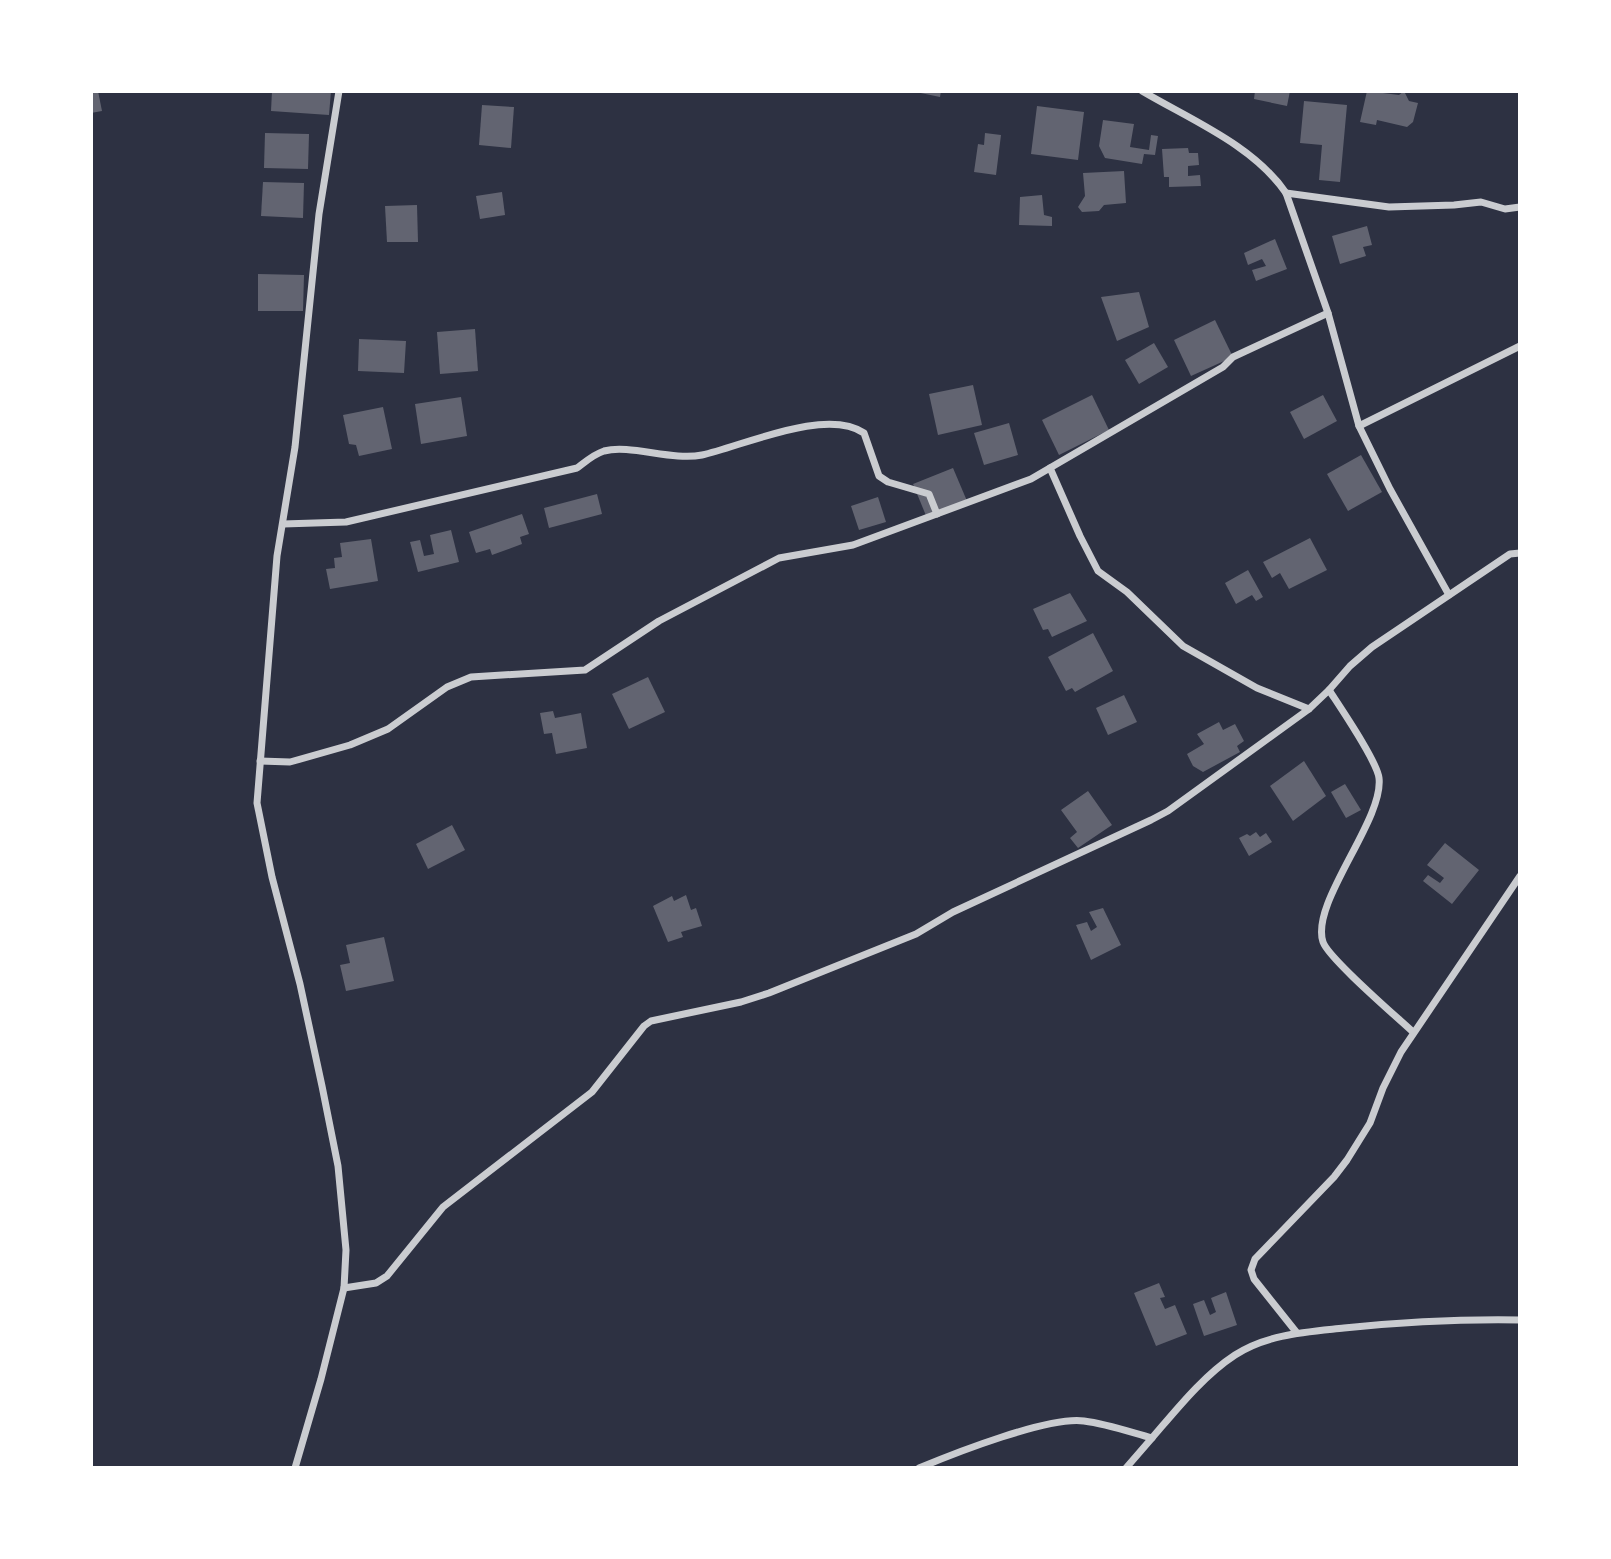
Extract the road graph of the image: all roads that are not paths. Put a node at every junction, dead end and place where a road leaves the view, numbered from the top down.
1 (339, 91) edge
2 (1142, 91) edge
3 (1286, 193) junction
4 (1520, 207) edge
5 (1328, 313) junction
6 (1520, 346) edge
7 (1359, 426) junction
8 (1049, 468) junction
9 (937, 514) junction
10 (283, 524) junction
11 (1520, 553) edge
12 (1449, 595) junction
13 (1329, 690) junction
14 (1309, 709) junction
15 (260, 761) junction
16 (1520, 876) edge
17 (1413, 1032) junction
18 (344, 1288) junction
19 (1520, 1320) edge
20 (1297, 1334) junction
21 (1152, 1438) junction
22 (295, 1468) edge
23 (919, 1468) edge
24 (1126, 1468) edge

1 - 10 street
2 - 3 street
3 - 4 street
3 - 5 street
5 - 7 street
5 - 8 street
6 - 7 street
7 - 12 street
8 - 9 street
8 - 14 street
9 - 10 street
9 - 15 street
10 - 15 street
11 - 12 street
12 - 13 street
13 - 14 street
13 - 17 street
14 - 18 street
15 - 18 street
16 - 17 street
17 - 20 street
18 - 22 street
19 - 20 street
20 - 21 street
21 - 23 street
21 - 24 street

